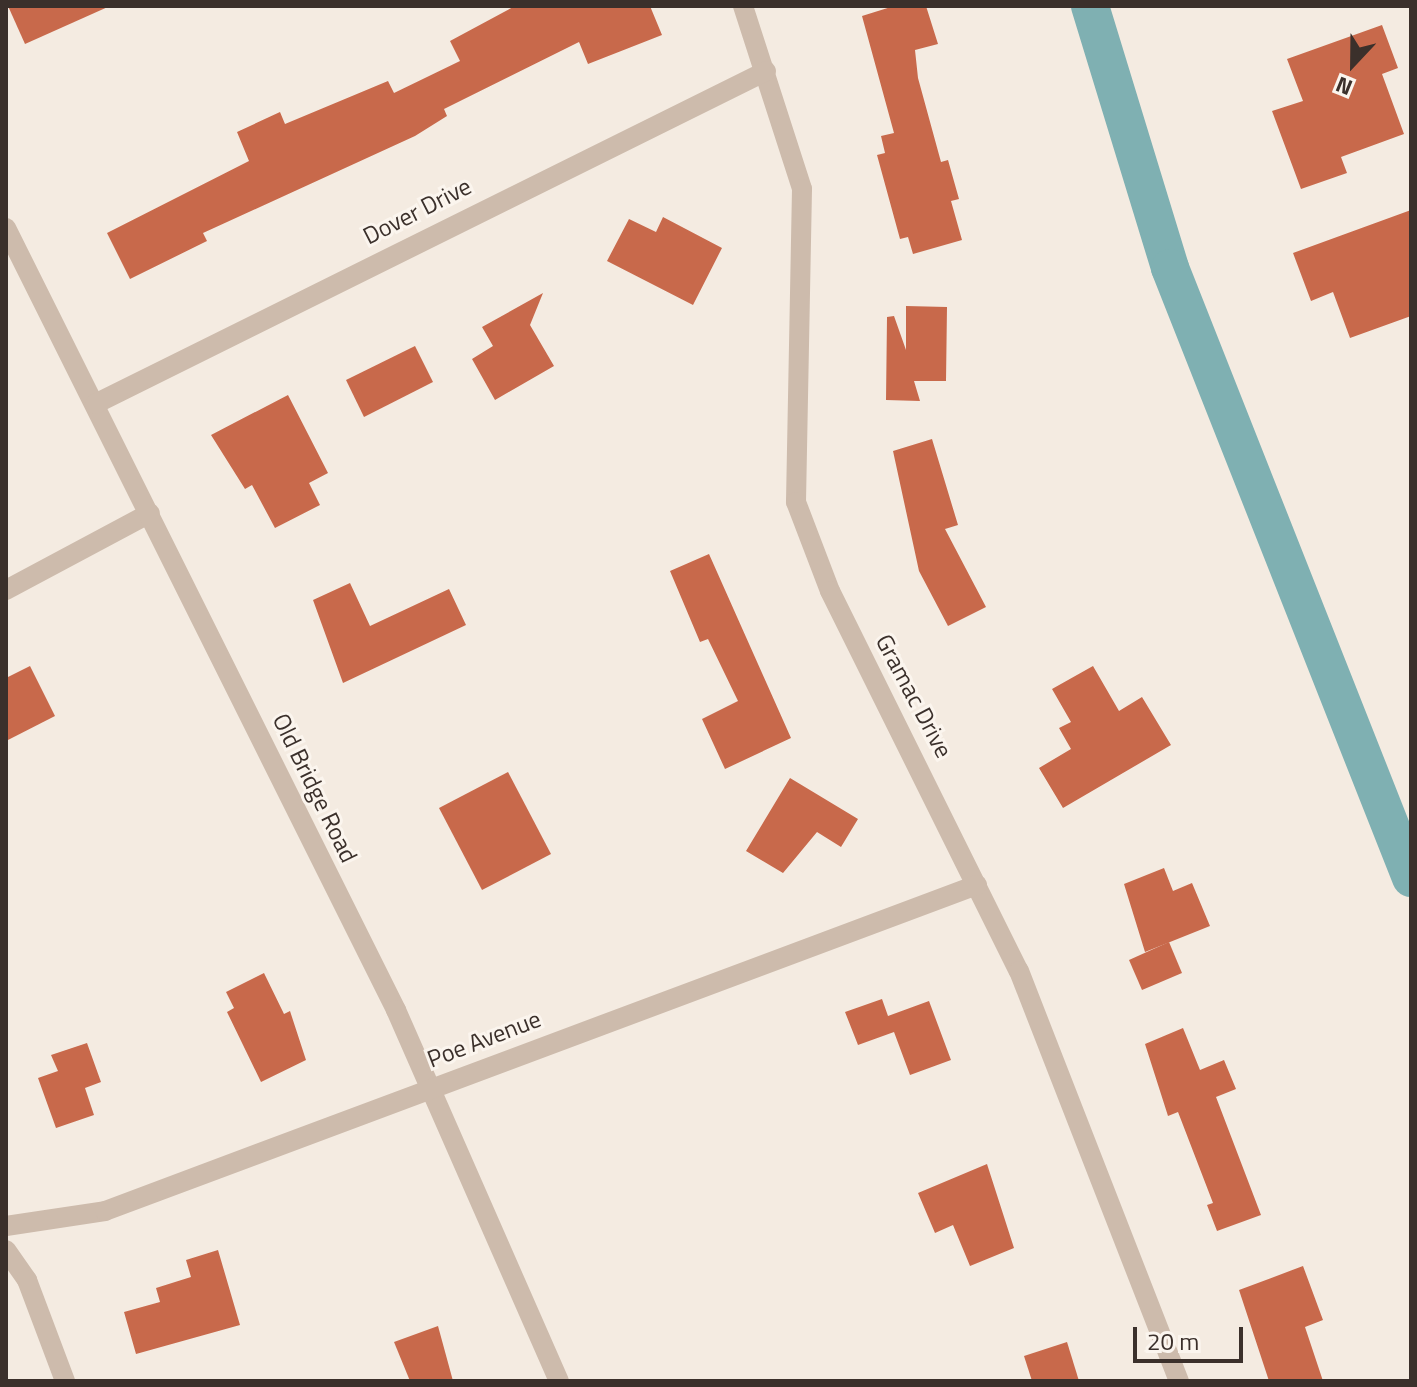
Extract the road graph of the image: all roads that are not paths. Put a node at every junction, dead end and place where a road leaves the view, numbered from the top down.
1 (743, 6) edge
2 (766, 71) junction
3 (6, 228) edge
4 (95, 404) junction
5 (150, 513) junction
6 (6, 590) edge
7 (977, 885) junction
8 (431, 1087) junction
9 (6, 1226) edge
10 (6, 1250) edge
11 (65, 1381) edge
12 (559, 1381) edge
13 (1179, 1381) edge

1 - 2 street, Gramac Drive
2 - 4 street, Dover Drive
2 - 7 street, Gramac Drive
3 - 4 street, Old Bridge Road
4 - 5 street, Old Bridge Road
5 - 6 street
5 - 8 street, Old Bridge Road
7 - 8 street, Poe Avenue
7 - 13 street, Gramac Drive
8 - 9 street, Poe Avenue
8 - 12 street, Old Bridge Road
10 - 11 street

